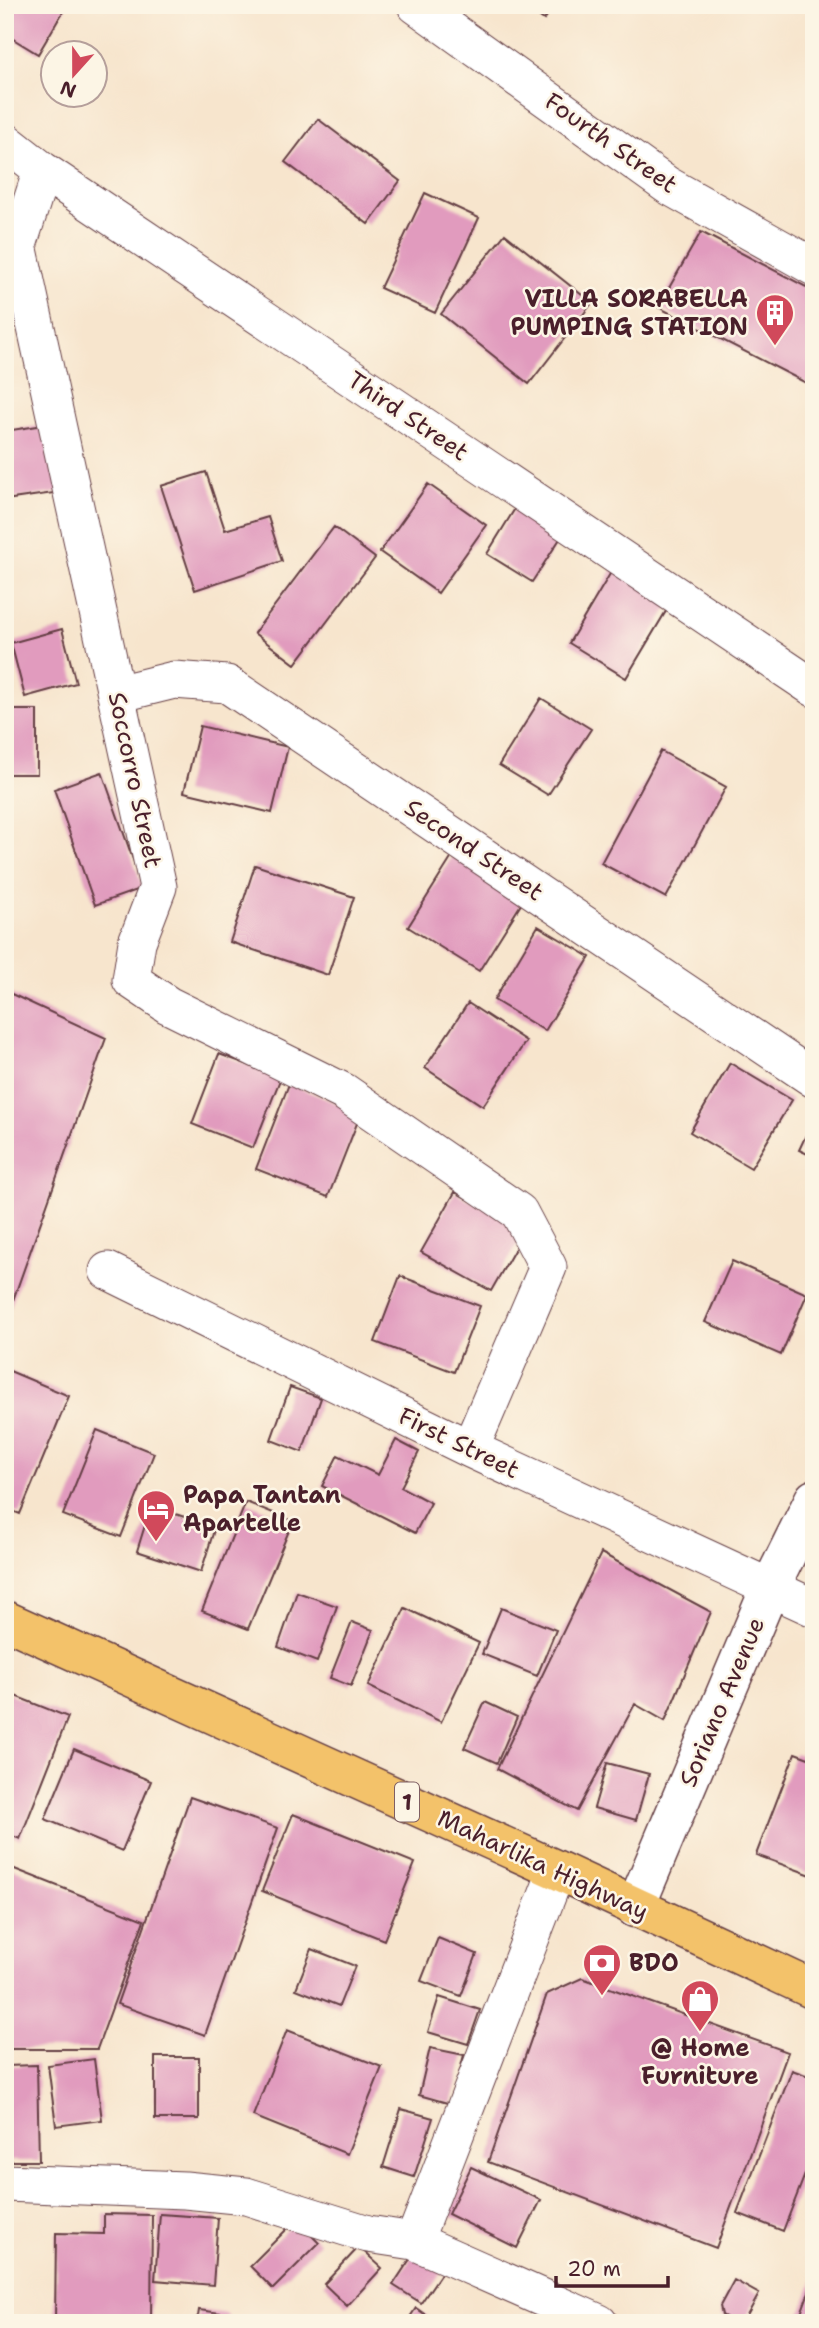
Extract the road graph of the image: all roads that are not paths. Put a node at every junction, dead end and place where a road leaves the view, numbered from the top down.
1 (416, 5) edge
2 (5, 141) edge
3 (42, 170) junction
4 (814, 267) edge
5 (814, 688) edge
6 (117, 694) junction
7 (814, 1079) edge
8 (108, 1271) dead end
9 (470, 1449) junction
10 (814, 1499) edge
11 (770, 1588) junction
12 (814, 1608) edge
13 (5, 1620) edge
14 (556, 1870) junction
15 (635, 1908) junction
16 (814, 1990) edge
17 (5, 2183) edge
18 (414, 2241) junction
19 (599, 2323) edge

1 - 4 street, Fourth Street
2 - 3 street, Third Street
3 - 5 street, Third Street
3 - 6 street, Soccorro Street
6 - 7 street, Second Street
6 - 9 street, Soccorro Street
8 - 9 street, First Street
9 - 11 street, First Street
10 - 11 street, Soriano Avenue
11 - 12 street, First Street
11 - 15 street, Soriano Avenue
13 - 14 main road, Maharlika Highway / 1
14 - 15 main road, Maharlika Highway / 1
14 - 18 street
15 - 16 main road, Maharlika Highway / 1
17 - 18 street
18 - 19 street

